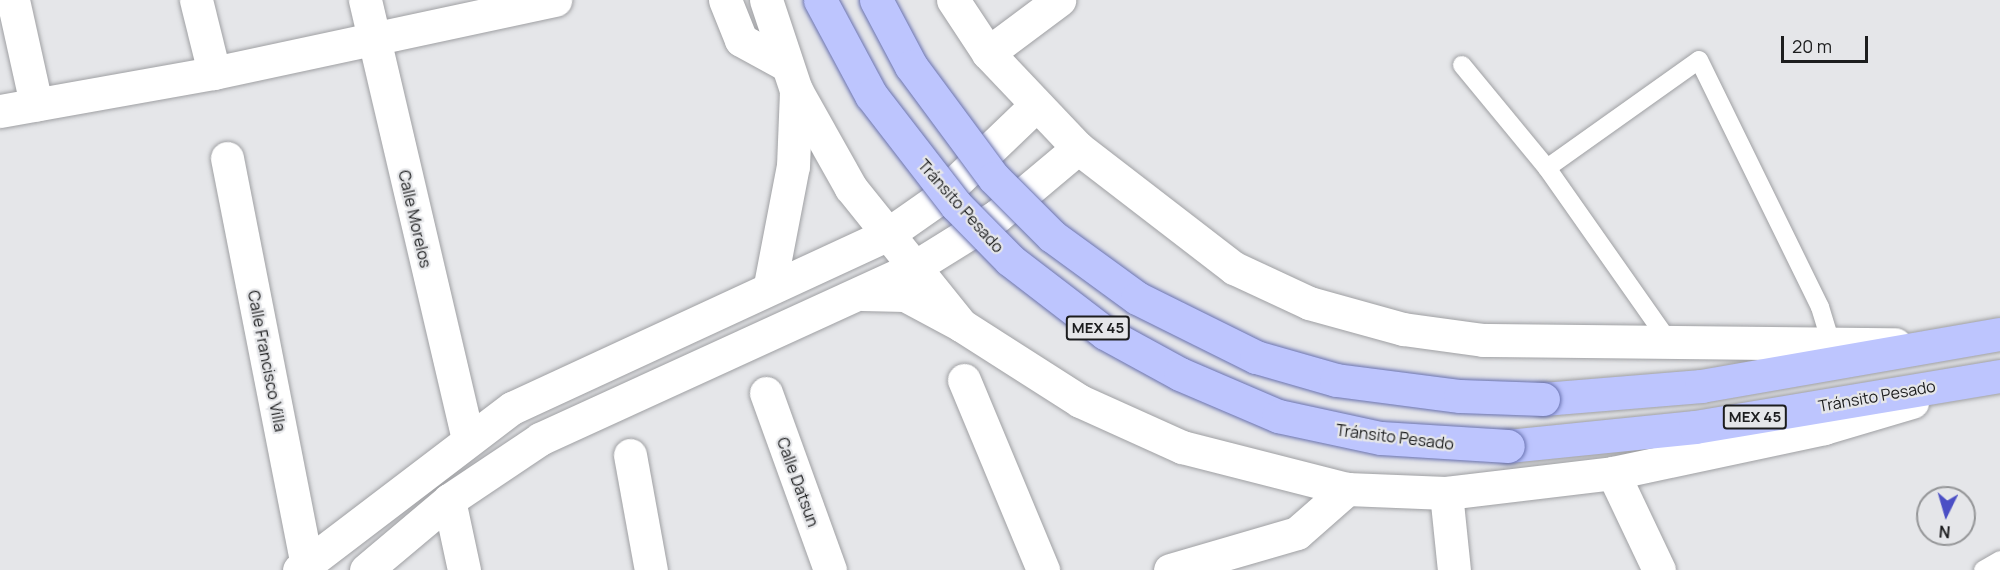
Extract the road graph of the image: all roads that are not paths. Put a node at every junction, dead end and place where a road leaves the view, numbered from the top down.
1 (13, 0) edge
2 (196, 0) edge
3 (365, 0) edge
4 (725, 0) edge
5 (766, 0) edge
6 (820, 0) edge
7 (876, 0) edge
8 (953, 0) edge
9 (1059, 0) edge
10 (545, 1) edge
11 (372, 36) junction
12 (988, 53) junction
13 (1462, 65) dead end
14 (214, 73) junction
15 (791, 77) junction
16 (36, 104) junction
17 (1035, 106) junction
18 (0, 111) edge
19 (1078, 148) junction
20 (226, 158) dead end
21 (1547, 168) junction
22 (888, 234) junction
23 (913, 268) junction
24 (770, 285) junction
25 (810, 313) junction
26 (961, 326) junction
27 (2000, 334) edge
28 (1668, 340) junction
29 (1831, 343) junction
30 (1939, 345) junction
31 (2000, 376) edge
32 (964, 380) dead end
33 (766, 393) dead end
34 (468, 438) junction
35 (630, 454) dead end
36 (1613, 473) junction
37 (1347, 489) junction
38 (1446, 493) junction
39 (449, 500) junction
40 (2000, 560) edge
41 (303, 567) edge
42 (1188, 568) edge
43 (369, 569) edge
44 (464, 570) edge
45 (651, 570) edge
46 (830, 570) edge
47 (1043, 570) edge
48 (1454, 570) edge
49 (1659, 570) edge
50 (1983, 570) edge

1 - 16 street
2 - 14 street
3 - 11 street, Calle Morelos
4 - 15 street
5 - 15 street
6 - 31 main road, Tránsito Pesado / MEX 45, bridge
7 - 30 main road, MEX 45, bridge
8 - 12 street
9 - 12 street
10 - 11 street
11 - 14 street
11 - 34 street, Calle Morelos
12 - 17 street
13 - 21 lane
14 - 16 street
15 - 22 street
15 - 24 street
16 - 18 street
17 - 19 street
17 - 22 street
19 - 23 street
19 - 28 street
20 - 41 street, Calle Francisco Villa
21 - 28 lane
21 - 29 lane
22 - 23 street
22 - 24 street
23 - 25 street
23 - 26 street
24 - 34 street
25 - 26 street
25 - 39 street
26 - 37 street
27 - 30 main road, MEX 45
28 - 29 street
29 - 30 street
31 - 36 street
32 - 47 street
33 - 46 street, Calle Datsun
34 - 41 street
35 - 45 street
36 - 38 street
36 - 49 street
37 - 38 street
37 - 42 street
38 - 48 street
39 - 43 street
39 - 44 street
40 - 50 lane

